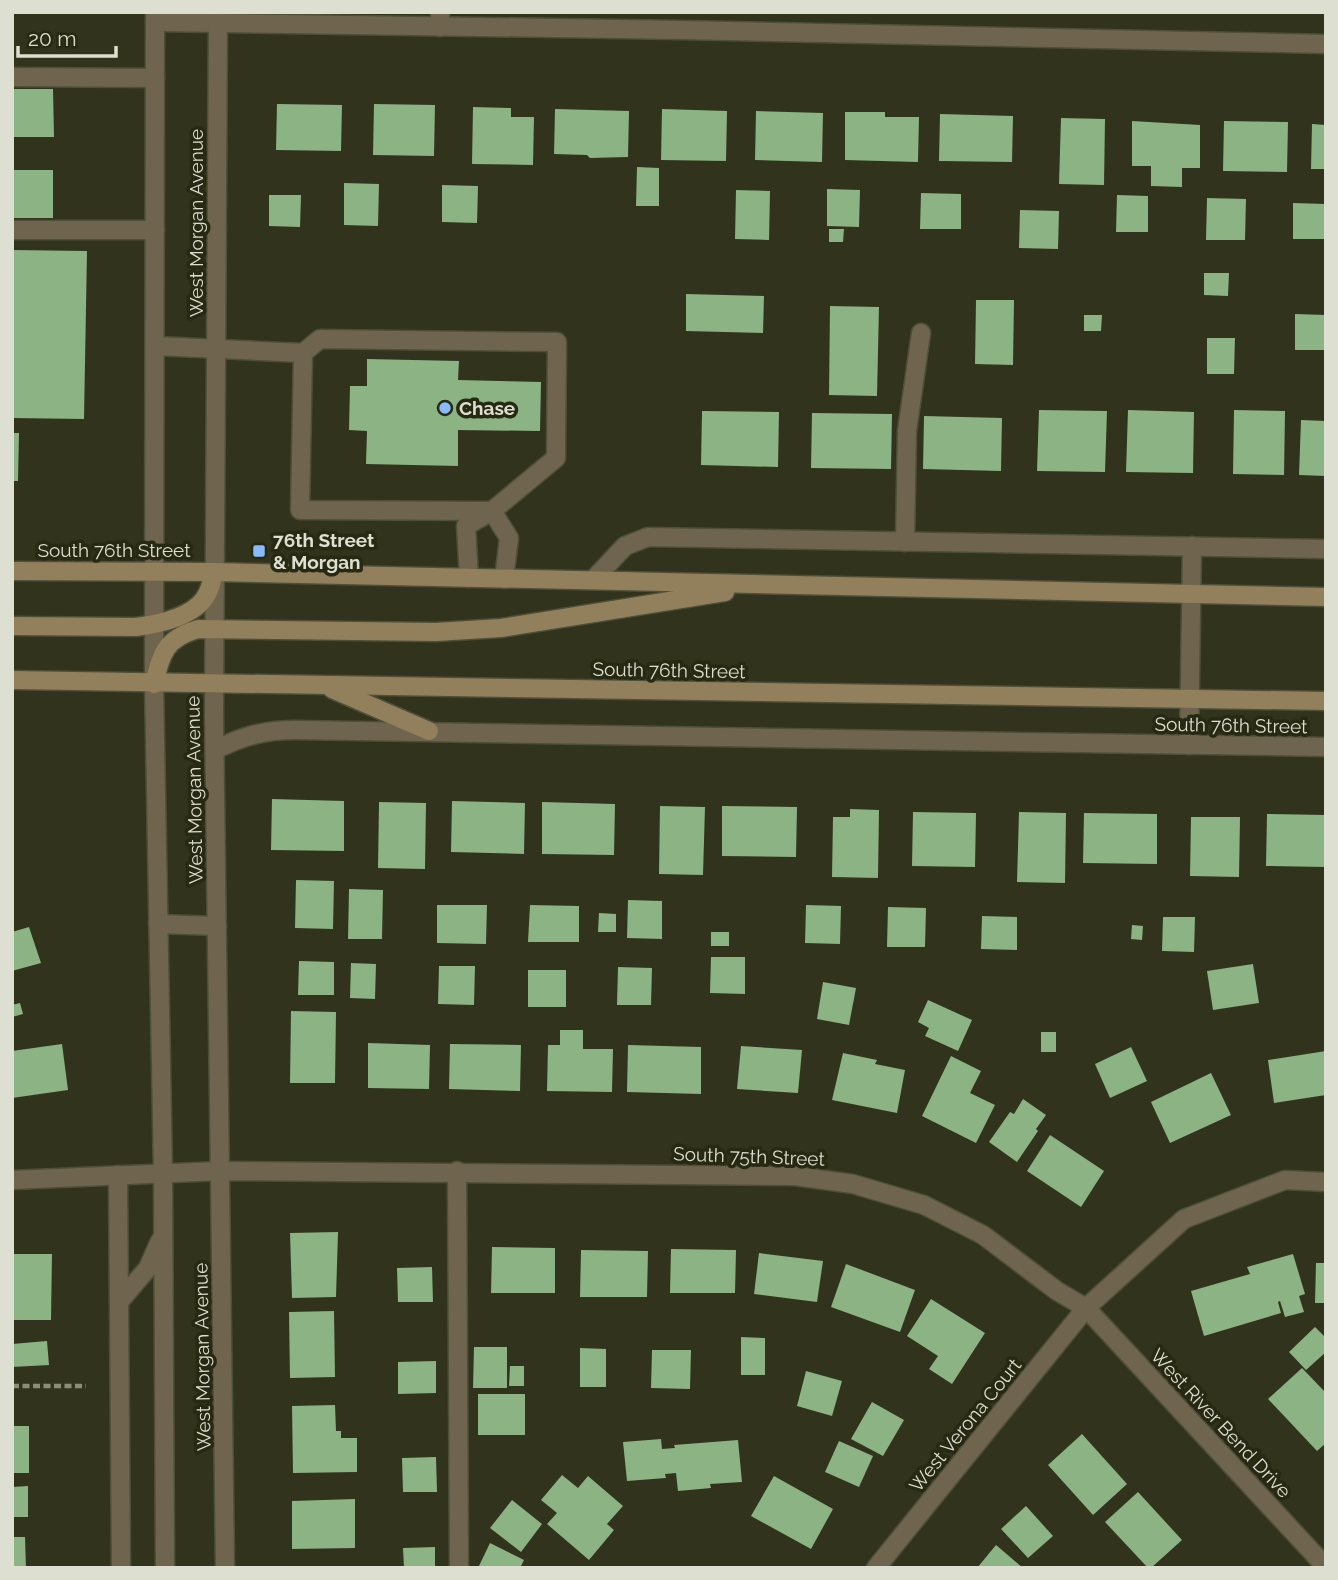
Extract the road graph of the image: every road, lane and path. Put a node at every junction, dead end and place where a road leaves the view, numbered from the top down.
1 (156, 17) edge
2 (218, 18) edge
3 (440, 20) edge
4 (681, 21) edge
5 (1326, 44) edge
6 (12, 77) edge
7 (156, 78) junction
8 (12, 230) edge
9 (156, 230) junction
10 (921, 333) dead end
11 (156, 346) junction
12 (216, 347) junction
13 (303, 353) junction
14 (492, 511) junction
15 (905, 542) junction
16 (1192, 546) junction
17 (1326, 549) edge
18 (12, 571) edge
19 (156, 571) junction
20 (214, 572) junction
21 (468, 578) junction
22 (504, 579) junction
23 (593, 580) junction
24 (766, 584) junction
25 (1190, 594) junction
26 (1326, 597) edge
27 (156, 624) junction
28 (12, 626) edge
29 (214, 628) junction
30 (12, 680) edge
31 (154, 684) junction
32 (214, 685) junction
33 (326, 686) junction
34 (1190, 699) junction
35 (1326, 701) edge
36 (429, 732) junction
37 (1189, 745) junction
38 (1326, 747) edge
39 (215, 750) junction
40 (158, 925) junction
41 (217, 926) junction
42 (220, 1171) junction
43 (457, 1171) junction
44 (163, 1173) junction
45 (118, 1175) junction
46 (12, 1180) edge
47 (1326, 1182) edge
48 (163, 1234) junction
49 (119, 1302) junction
50 (1086, 1308) junction
51 (12, 1386) edge
52 (86, 1386) dead end
53 (1326, 1567) edge
54 (121, 1568) edge
55 (165, 1568) edge
56 (225, 1568) edge
57 (459, 1568) edge
58 (876, 1568) edge

1 - 2 street
1 - 7 street, West Morgan Avenue
2 - 3 street
2 - 12 street, West Morgan Avenue
3 - 4 street
4 - 5 street
6 - 7 street
7 - 9 street, West Morgan Avenue
8 - 9 street
9 - 11 street, West Morgan Avenue
10 - 15 street
11 - 12 street
11 - 19 street, West Morgan Avenue
12 - 13 street
12 - 20 street, West Morgan Avenue
13 - 14 street
13 - 14 street
14 - 21 street
14 - 22 street
15 - 16 street
15 - 23 street
16 - 17 street
16 - 25 street
18 - 19 main road, South 76th Street
19 - 20 main road, South 76th Street
19 - 27 street, West Morgan Avenue
20 - 21 main road, South 76th Street
20 - 27 main road
20 - 29 street, West Morgan Avenue
21 - 22 main road, South 76th Street
22 - 23 main road, South 76th Street
23 - 24 main road, South 76th Street
24 - 25 main road, South 76th Street
24 - 29 main road
25 - 26 main road, South 76th Street
25 - 34 street
27 - 28 main road
27 - 31 street, West Morgan Avenue
29 - 31 main road
29 - 32 street, West Morgan Avenue
30 - 31 main road, South 76th Street
31 - 32 main road, South 76th Street
31 - 40 street, West Morgan Avenue
32 - 33 main road, South 76th Street
32 - 39 street, West Morgan Avenue
33 - 34 main road, South 76th Street
33 - 36 main road
34 - 35 main road, South 76th Street
34 - 37 street
36 - 37 street, South 76th Street
36 - 39 street, South 76th Street
37 - 38 street, South 76th Street
39 - 41 street, West Morgan Avenue
40 - 41 street
40 - 44 street, West Morgan Avenue
41 - 42 street, West Morgan Avenue
42 - 43 street, South 75th Street
42 - 44 street, South 75th Street
42 - 56 street, West Morgan Avenue
43 - 50 street, South 75th Street
43 - 57 street
44 - 45 street, South 75th Street
44 - 48 street, West Morgan Avenue
45 - 46 street, South 75th Street
45 - 49 street
47 - 50 street
48 - 49 street
48 - 55 street, West Morgan Avenue
49 - 54 street
50 - 53 street, West River Bend Drive
50 - 58 street, West Verona Court
51 - 52 path

